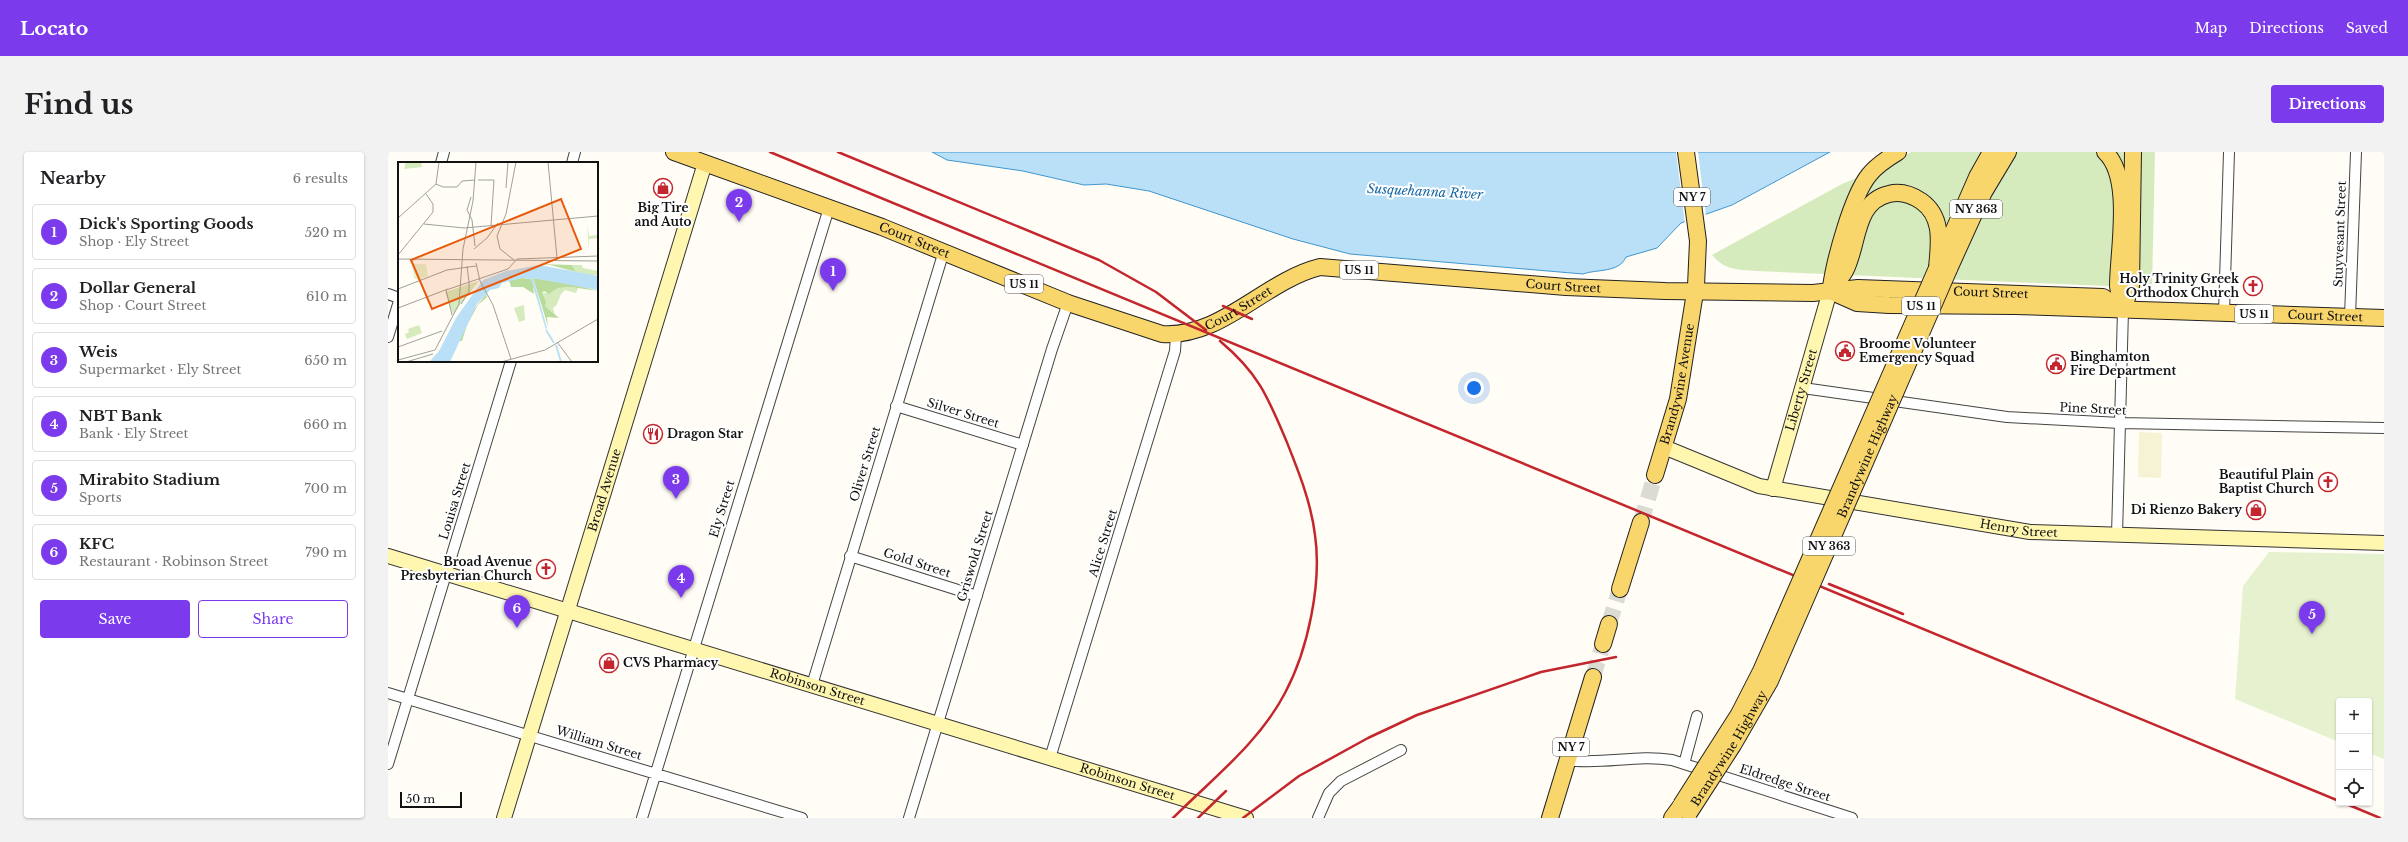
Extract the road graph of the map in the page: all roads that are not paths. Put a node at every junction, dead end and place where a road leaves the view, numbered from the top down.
1 (444, 152) edge
2 (575, 152) edge
3 (674, 152) edge
4 (1686, 152) edge
5 (1898, 152) edge
6 (1991, 152) edge
7 (2008, 152) edge
8 (2017, 152) edge
9 (2105, 152) edge
10 (2133, 152) edge
11 (2229, 152) edge
12 (2356, 152) edge
13 (441, 162) edge
14 (572, 162) edge
15 (705, 163) junction
16 (828, 208) junction
17 (1971, 220) junction
18 (944, 251) junction
19 (1943, 268) junction
20 (1696, 291) junction
21 (1830, 291) junction
22 (388, 294) edge
23 (398, 298) edge
24 (1068, 302) junction
25 (398, 304) edge
26 (2123, 310) junction
27 (2224, 313) junction
28 (2350, 317) junction
29 (2384, 318) edge
30 (1176, 335) junction
31 (388, 337) edge
32 (511, 362) edge
33 (1802, 388) junction
34 (896, 406) junction
35 (2120, 423) junction
36 (2384, 428) edge
37 (1023, 444) junction
38 (1664, 447) junction
39 (1655, 475) tunnel mouth
40 (1773, 489) junction
41 (1641, 522) tunnel mouth
42 (2116, 535) junction
43 (2384, 543) edge
44 (388, 556) edge
45 (850, 556) junction
46 (447, 574) junction
47 (1620, 589) tunnel mouth
48 (977, 596) junction
49 (567, 610) junction
50 (1609, 624) tunnel mouth
51 (1603, 644) tunnel mouth
52 (693, 649) junction
53 (1593, 677) tunnel mouth
54 (812, 685) junction
55 (388, 693) edge
56 (408, 699) junction
57 (1697, 716) dead end
58 (938, 724) junction
59 (529, 735) junction
60 (1401, 750) dead end
61 (1050, 758) junction
62 (1568, 760) junction
63 (388, 764) edge
64 (1684, 764) junction
65 (655, 773) junction
66 (1681, 814) edge
67 (504, 818) edge
68 (642, 818) edge
69 (802, 818) edge
70 (909, 818) edge
71 (1246, 818) edge
72 (1318, 818) edge
73 (1550, 818) edge
74 (1852, 818) edge

1 - 13 street
2 - 14 street
3 - 15 main road, Court Street / US 11
4 - 20 main road, NY 7
5 - 21 main road
6 - 19 main road, Brandywine Highway / NY 363
7 - 17 main road, Brandywine Highway / NY 363
8 - 17 main road
9 - 26 main road
10 - 26 main road
11 - 27 street
12 - 28 street, Stuyvesant Street
15 - 16 main road, Court Street / US 11
15 - 49 street, Broad Avenue
16 - 18 main road, Court Street / US 11
16 - 52 street, Ely Street
17 - 19 main road, Brandywine Highway / NY 363
18 - 24 main road, Court Street / US 11
18 - 34 street, Oliver Street
19 - 21 main road
19 - 66 main road, Brandywine Highway / NY 363, bridge
20 - 21 main road, Court Street / US 11
20 - 30 main road, Court Street / US 11
20 - 38 main road, Brandywine Avenue / NY 7
21 - 26 main road, Court Street / US 11
21 - 33 street, Liberty Street
22 - 23 street
24 - 30 main road, Court Street / US 11
24 - 37 street, Griswold Street
25 - 31 street
26 - 27 main road, Court Street / US 11
26 - 35 street
27 - 28 main road, Court Street / US 11
28 - 29 main road, Court Street / US 11
30 - 61 street, Alice Street
32 - 46 street, Louisa Street
33 - 35 street, Pine Street
33 - 40 street, Liberty Street
34 - 37 street, Silver Street
34 - 45 street, Oliver Street
35 - 36 street, Pine Street
35 - 42 street
37 - 48 street, Griswold Street
38 - 39 main road, Brandywine Avenue / NY 7
38 - 40 street, Henry Street
40 - 42 street, Henry Street
41 - 47 main road
42 - 43 street, Henry Street
44 - 46 street, Robinson Street
45 - 48 street, Gold Street
45 - 54 street, Oliver Street
46 - 49 street, Robinson Street
46 - 56 street, Louisa Street
48 - 58 street, Griswold Street
49 - 52 street, Robinson Street
49 - 59 street, Broad Avenue
50 - 51 main road
52 - 54 street, Robinson Street
52 - 65 street, Ely Street
53 - 62 main road, NY 7
54 - 58 street, Robinson Street
55 - 56 street, William Street
56 - 59 street, William Street
56 - 63 street, Louisa Street
57 - 64 street
58 - 61 street, Robinson Street
58 - 70 street, Griswold Street
59 - 65 street, William Street
59 - 67 street, Broad Avenue
60 - 72 street
61 - 71 street, Robinson Street
62 - 64 street, Eldredge Street
62 - 73 main road, NY 7
64 - 74 street, Eldredge Street
65 - 68 street, Ely Street
65 - 69 street, William Street

